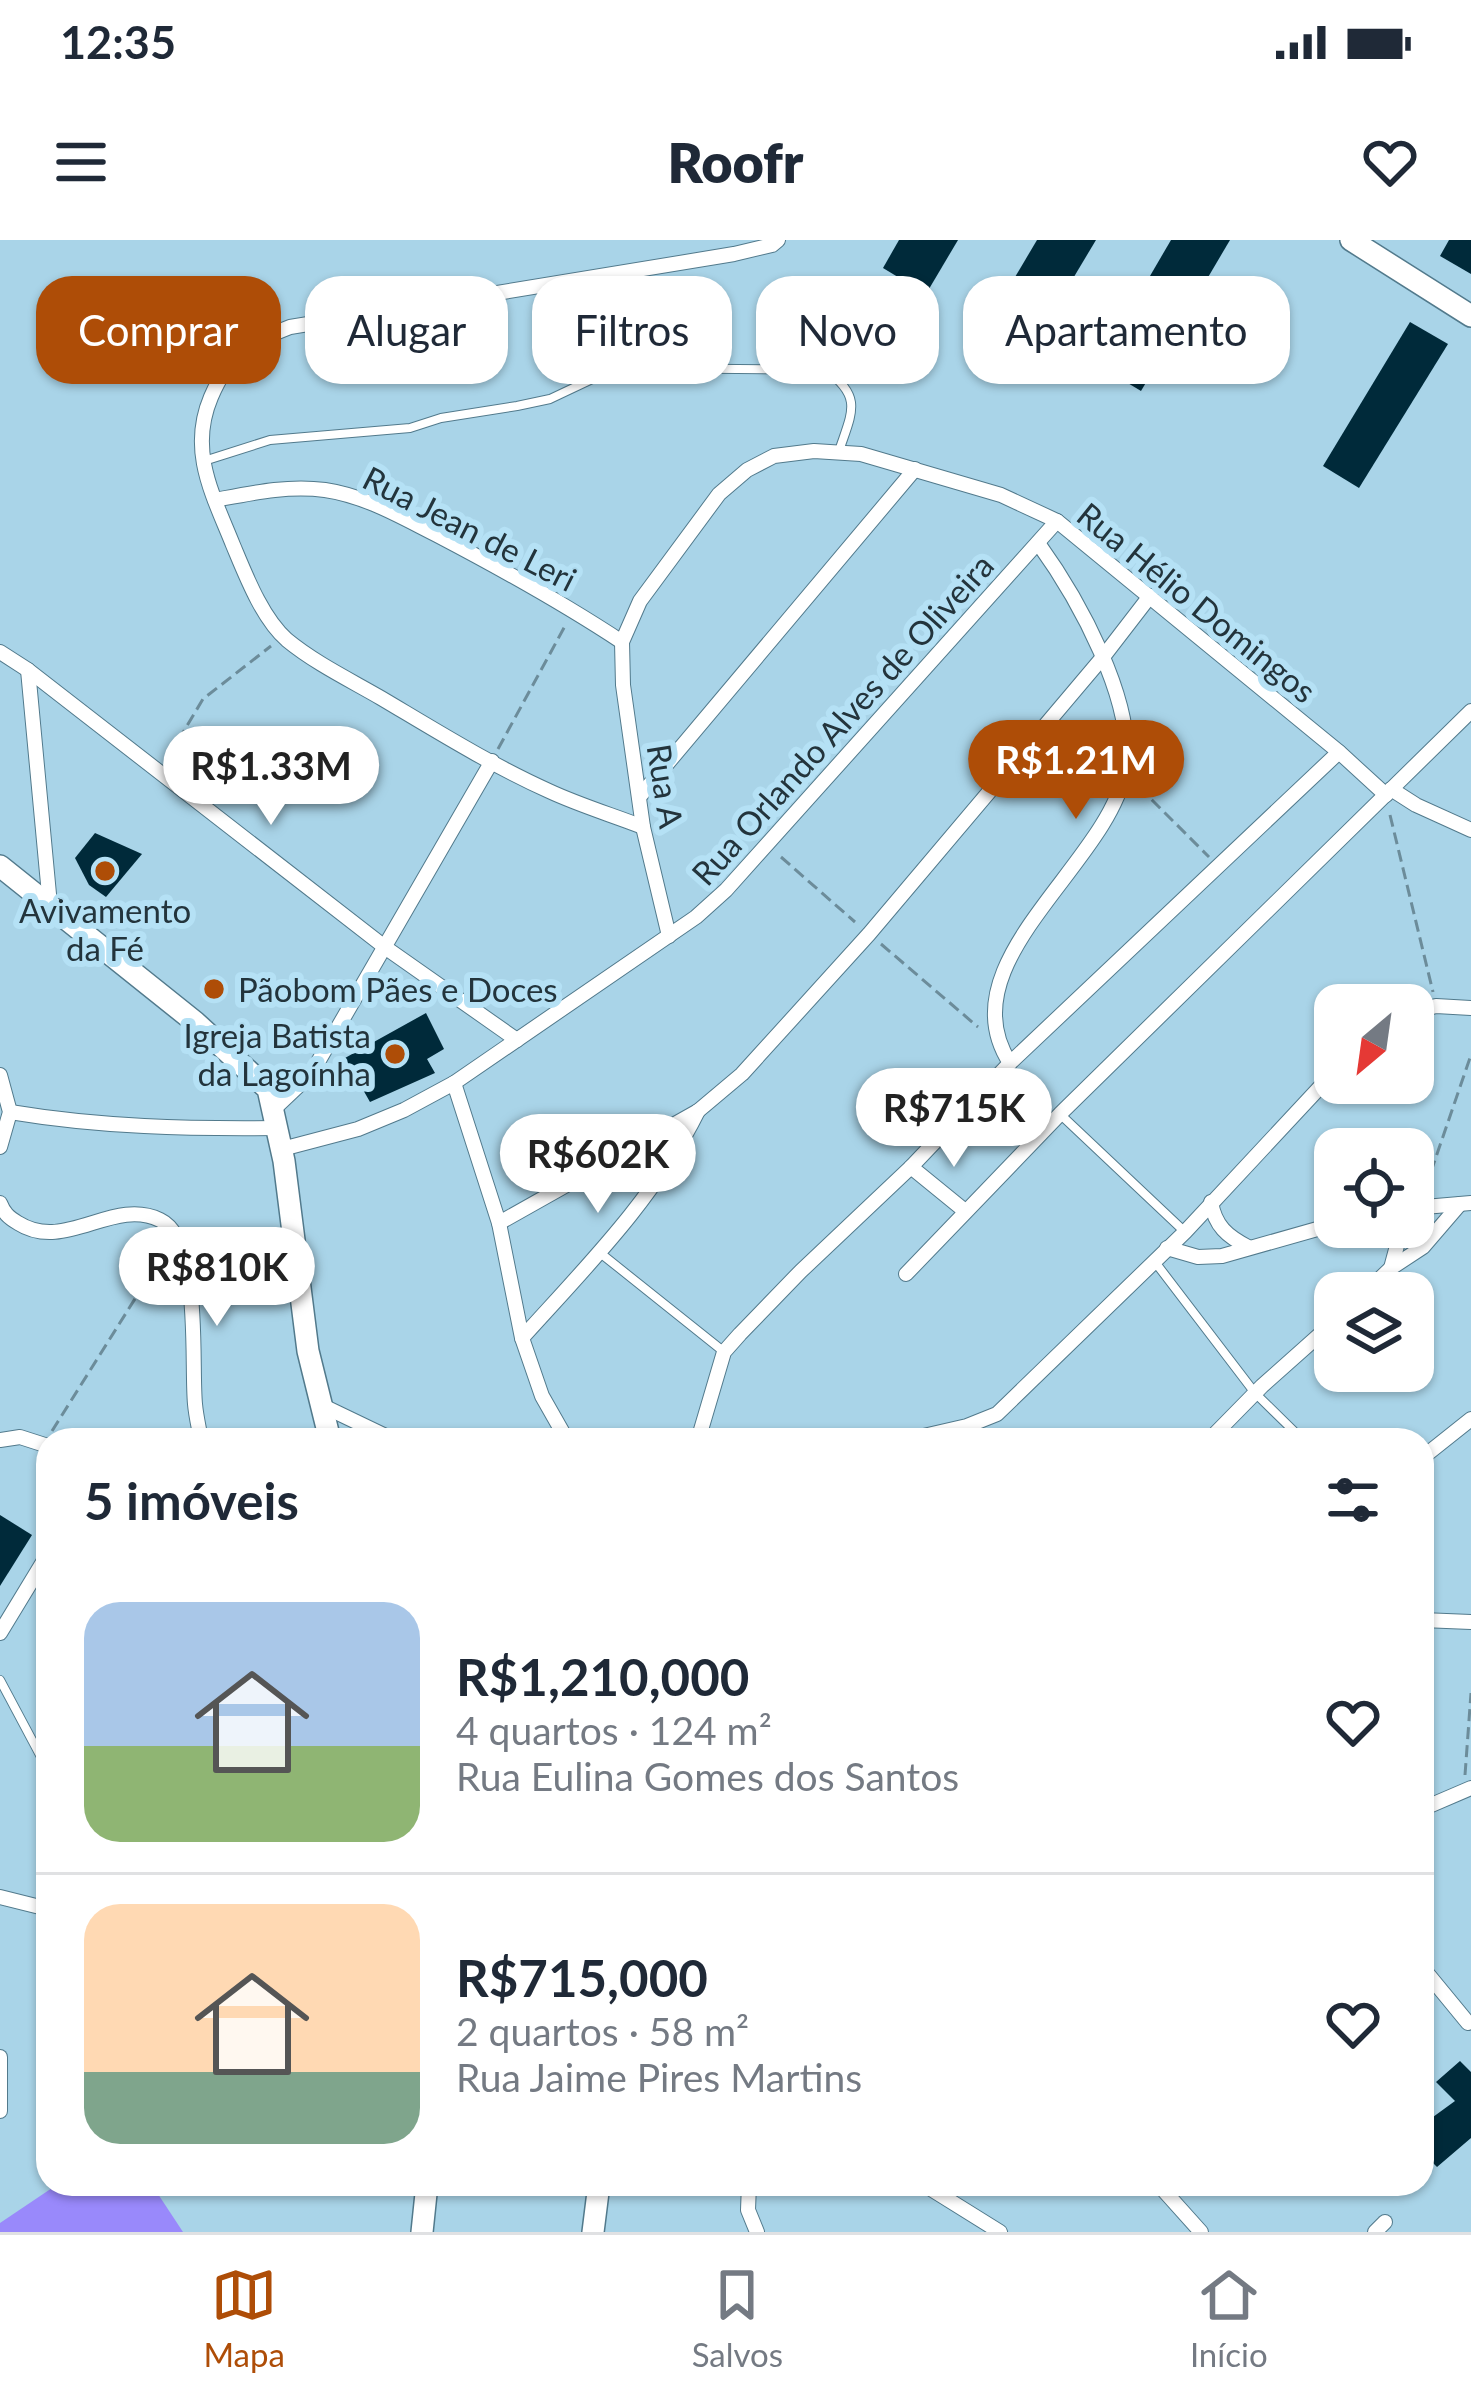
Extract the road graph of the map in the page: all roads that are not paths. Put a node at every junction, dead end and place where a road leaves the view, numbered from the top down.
1 (778, 240) edge
2 (1351, 240) edge
3 (1471, 316) edge
4 (838, 453) junction
5 (203, 461) junction
6 (915, 469) junction
7 (215, 500) junction
8 (1058, 521) junction
9 (1038, 543) junction
10 (1150, 596) junction
11 (622, 642) junction
12 (0, 652) edge
13 (1103, 658) junction
14 (28, 670) junction
15 (1471, 711) edge
16 (1339, 752) junction
17 (492, 761) junction
18 (1388, 792) junction
19 (640, 796) junction
20 (643, 827) junction
21 (1471, 830) edge
22 (0, 866) edge
23 (50, 905) junction
24 (669, 936) junction
25 (386, 948) junction
26 (1434, 1007) edge
27 (1471, 1008) edge
28 (517, 1040) junction
29 (1010, 1063) junction
30 (0, 1075) edge
31 (454, 1083) junction
32 (1314, 1093) edge
33 (698, 1111) junction
34 (10, 1112) junction
35 (1060, 1114) junction
36 (278, 1129) junction
37 (0, 1147) edge
38 (911, 1167) junction
39 (1211, 1202) junction
40 (0, 1203) edge
41 (1466, 1203) edge
42 (1434, 1206) edge
43 (965, 1211) junction
44 (499, 1223) junction
45 (1314, 1229) edge
46 (1185, 1232) junction
47 (1248, 1246) junction
48 (1167, 1248) junction
49 (1396, 1248) edge
50 (599, 1252) junction
51 (1154, 1261) junction
52 (1391, 1268) junction
53 (1387, 1272) edge
54 (906, 1274) dead end
55 (522, 1338) junction
56 (1314, 1340) edge
57 (724, 1352) junction
58 (1255, 1393) junction
59 (319, 1404) junction
60 (1471, 1419) edge
61 (199, 1428) edge
62 (326, 1428) edge
63 (369, 1428) edge
64 (560, 1428) edge
65 (702, 1428) edge
66 (958, 1428) edge
67 (1221, 1428) edge
68 (1291, 1428) edge
69 (1, 1439) edge
70 (36, 1441) edge
71 (1434, 1448) edge
72 (36, 1574) edge
73 (1434, 1620) edge
74 (1471, 1622) edge
75 (0, 1634) edge
76 (0, 1680) edge
77 (36, 1748) edge
78 (1468, 1788) edge
79 (1434, 1804) edge
80 (0, 1898) edge
81 (36, 1906) edge
82 (1434, 1982) edge
83 (1468, 2023) dead end
84 (0, 2057) edge
85 (0, 2111) edge
86 (426, 2196) edge
87 (598, 2196) edge
88 (749, 2196) edge
89 (942, 2196) edge
90 (1169, 2196) edge
91 (422, 2232) edge
92 (593, 2232) edge
93 (757, 2232) edge
94 (1000, 2232) edge
95 (1201, 2232) edge

1 - 5 street
2 - 3 main road
4 - 5 lane
4 - 6 street, Rua Hélio Domingos
4 - 11 street, Rua Hélio Domingos
5 - 7 street
6 - 8 street, Rua Hélio Domingos
6 - 19 street
7 - 11 street, Rua Jean de Leri
7 - 17 street
8 - 9 street, Rua Orlando Alves de Oliveira
8 - 10 street, Rua Hélio Domingos
9 - 13 street
9 - 24 street, Rua Orlando Alves de Oliveira
10 - 13 street
10 - 16 street, Rua Hélio Domingos
11 - 19 street, Rua A
12 - 14 street
13 - 29 street
13 - 33 street
14 - 23 street
14 - 25 street
15 - 18 street
16 - 18 street, Rua Hélio Domingos
16 - 29 street
17 - 20 street
17 - 25 street
18 - 21 street, Rua Hélio Domingos
18 - 35 street
19 - 20 street, Rua A
20 - 24 street, Rua A
22 - 23 main road
23 - 36 main road
24 - 28 street, Rua Orlando Alves de Oliveira
25 - 28 street
25 - 36 street
26 - 27 street
28 - 31 street, Rua Orlando Alves de Oliveira
29 - 38 street
30 - 34 street
31 - 36 street, Rua Orlando Alves de Oliveira
31 - 44 street
32 - 39 street
33 - 44 street
33 - 50 street
34 - 36 street, Rua Orlando Alves de Oliveira
34 - 37 street
35 - 43 street
35 - 46 lane
36 - 59 main road
38 - 43 street
38 - 57 street
39 - 46 street
39 - 47 street
40 - 61 street
41 - 42 street
41 - 52 street
43 - 54 street
44 - 55 street
45 - 47 street
46 - 48 street
47 - 48 street
48 - 51 street
49 - 52 street
50 - 55 street
50 - 57 lane
51 - 58 lane
51 - 66 street
52 - 53 street
55 - 64 street
56 - 58 street
57 - 65 street
58 - 67 street
58 - 68 lane
59 - 62 main road
59 - 63 street
60 - 71 street
69 - 70 street
72 - 75 street
73 - 74 street
76 - 77 lane
78 - 79 street
80 - 81 street
82 - 83 street
84 - 85 street
86 - 91 main road
87 - 92 main road
88 - 93 street
89 - 94 street
90 - 95 street

